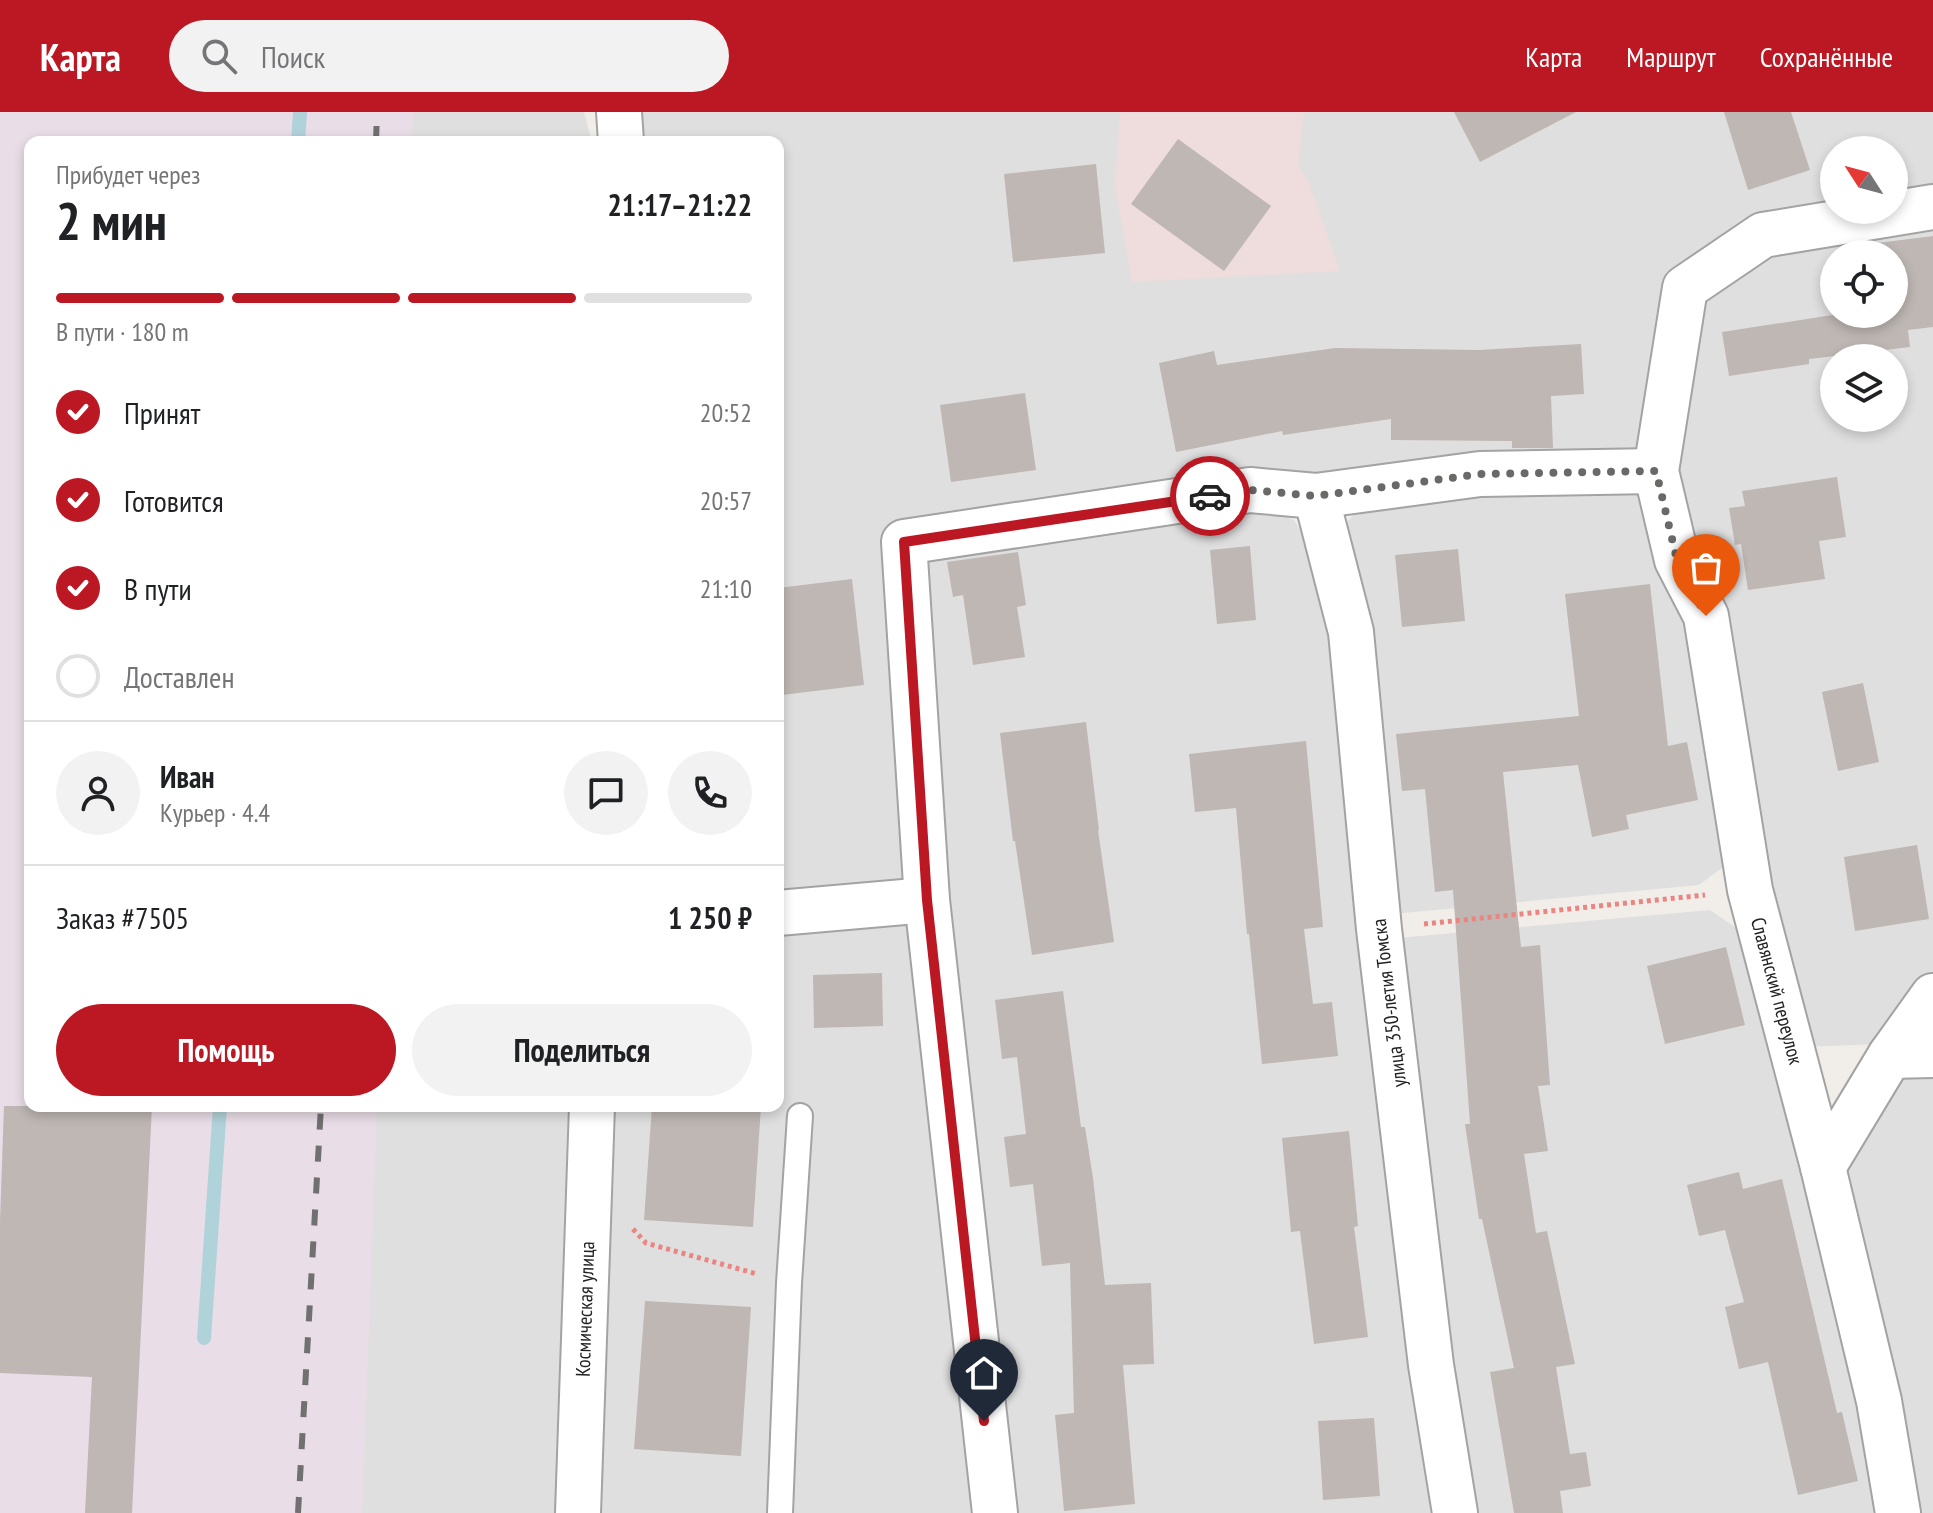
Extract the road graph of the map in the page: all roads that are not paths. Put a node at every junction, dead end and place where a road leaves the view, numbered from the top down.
1 (619, 112) edge
2 (621, 136) edge
3 (1933, 207) edge
4 (1656, 471) junction
5 (1316, 496) junction
6 (927, 900) junction
7 (784, 912) edge
8 (1933, 996) edge
9 (1933, 1055) edge
10 (1890, 1056) junction
11 (592, 1112) edge
12 (800, 1116) dead end
13 (1823, 1167) junction
14 (578, 1513) edge
15 (780, 1513) edge
16 (995, 1513) edge
17 (1455, 1513) edge
18 (1898, 1513) edge

1 - 2 street
3 - 4 street
4 - 5 street
4 - 13 street, Славянский переулок
5 - 6 street
5 - 17 street, улица 350-летия Томска
6 - 7 street
6 - 16 street
8 - 10 street
9 - 10 street
10 - 13 street
11 - 14 street, Космическая улица
12 - 15 lane
13 - 18 street, Славянский переулок

